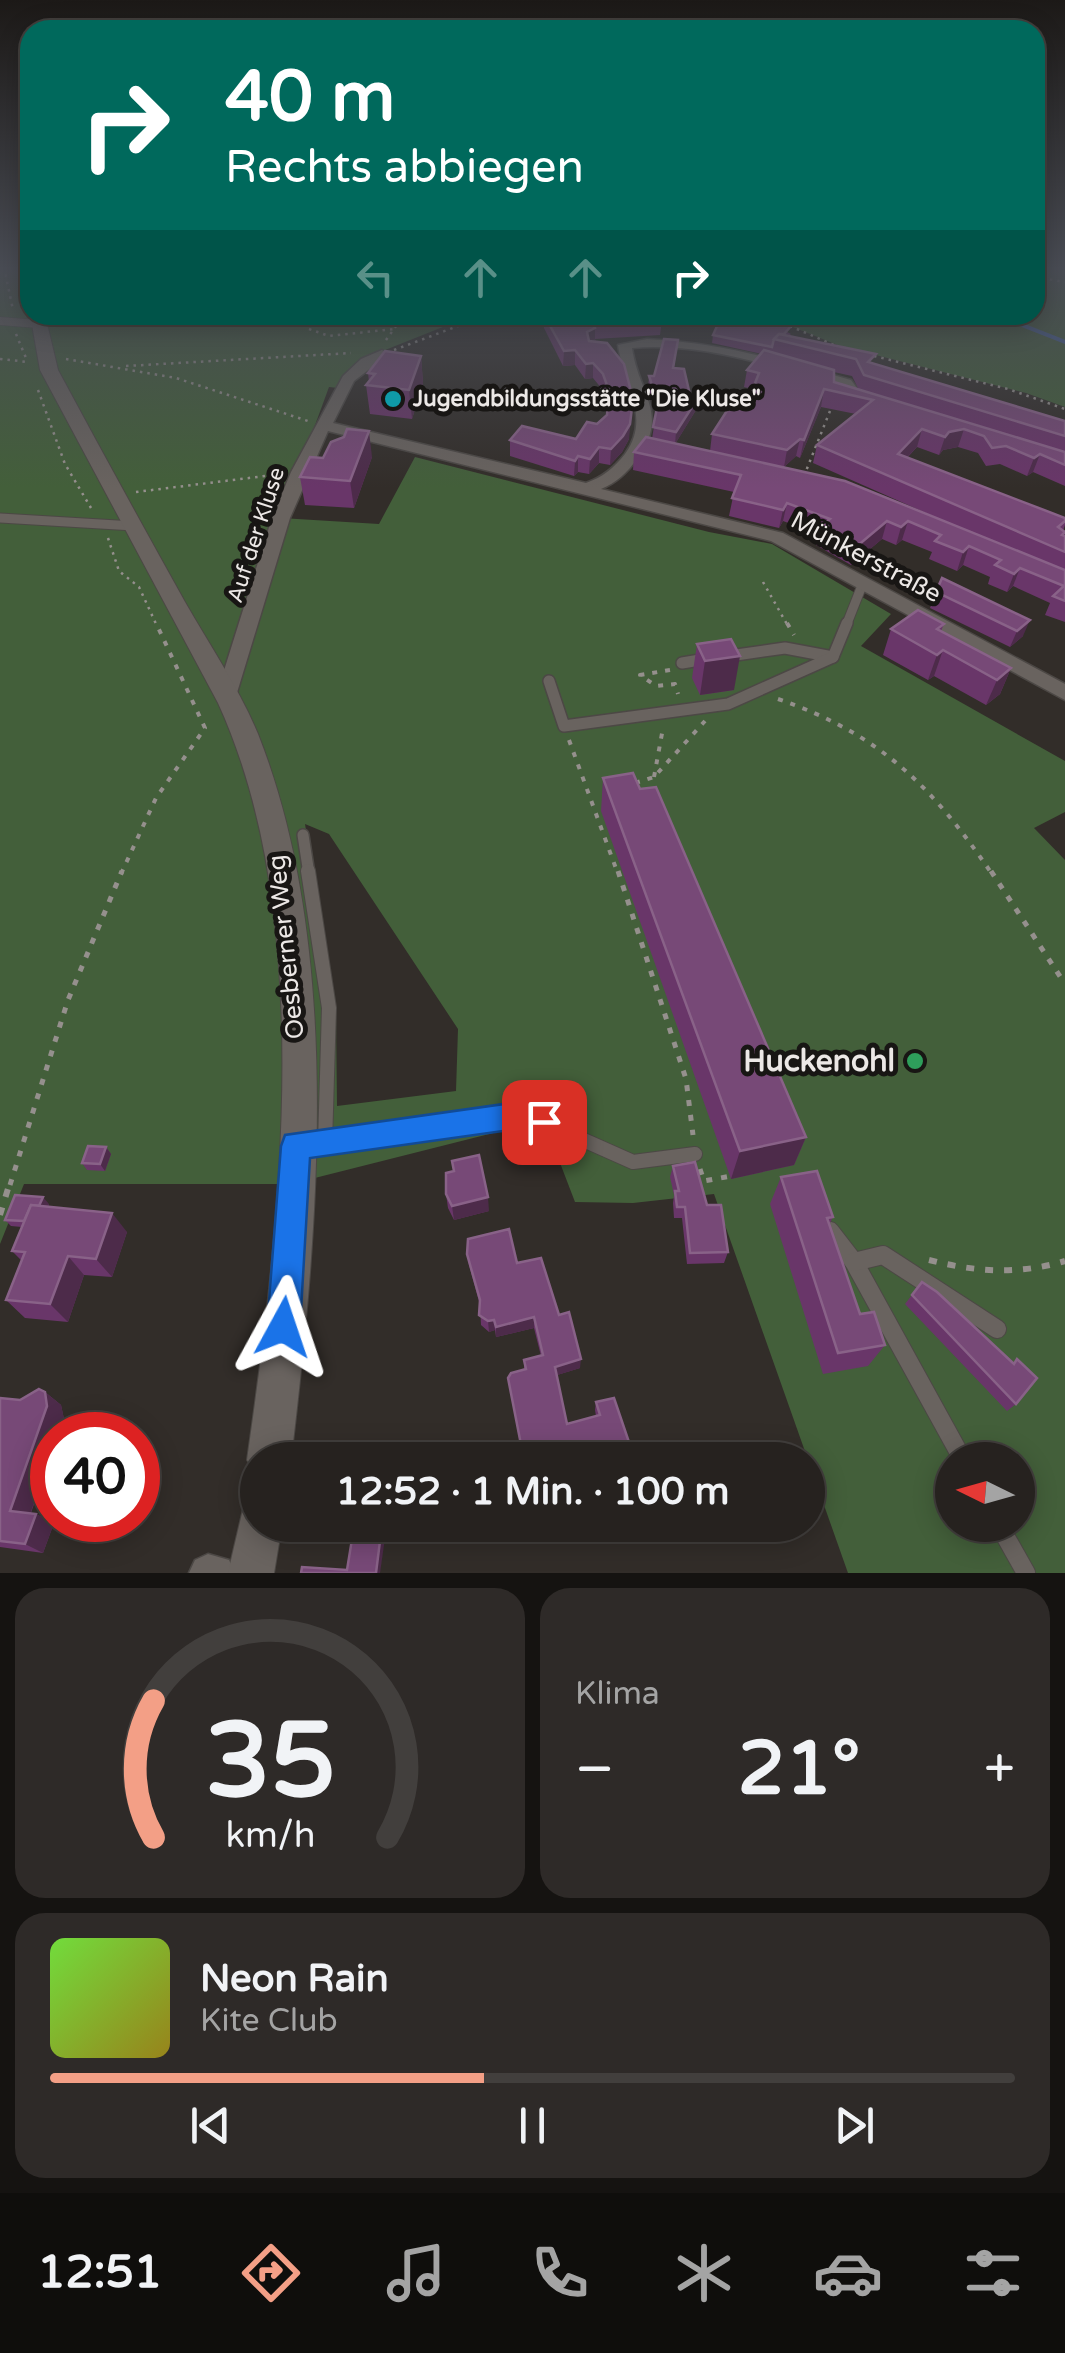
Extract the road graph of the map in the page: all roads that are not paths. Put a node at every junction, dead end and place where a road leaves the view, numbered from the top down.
1 (36, 340) edge
2 (382, 354) edge
3 (851, 397) edge
4 (322, 425) junction
5 (575, 487) junction
6 (0, 518) edge
7 (118, 526) junction
8 (863, 583) junction
9 (833, 657) junction
10 (682, 663) road end
11 (549, 681) dead end
12 (1065, 693) edge
13 (226, 696) junction
14 (303, 836) dead end
15 (311, 1145) junction
16 (695, 1154) road end
17 (830, 1232) edge
18 (854, 1262) junction
19 (997, 1329) dead end
20 (271, 1442) edge
21 (953, 1442) edge
22 (256, 1542) edge
23 (1009, 1542) edge
24 (208, 1573) edge
25 (216, 1573) edge
26 (251, 1573) edge
27 (1026, 1573) edge

1 - 7 street, Oesberner Weg
2 - 4 street, Auf der Kluse
3 - 5 street
4 - 5 street, Münkerstraße
4 - 13 street, Auf der Kluse
5 - 8 street, Münkerstraße
6 - 7 lane
7 - 13 street, Oesberner Weg
8 - 9 lane
8 - 12 street, Münkerstraße
9 - 10 lane
9 - 11 lane
13 - 15 street, Oesberner Weg
14 - 15 lane
15 - 16 lane
15 - 20 street, Oesberner Weg
17 - 18 lane
18 - 19 lane
18 - 21 lane
22 - 26 street
23 - 27 lane
24 - 25 street

